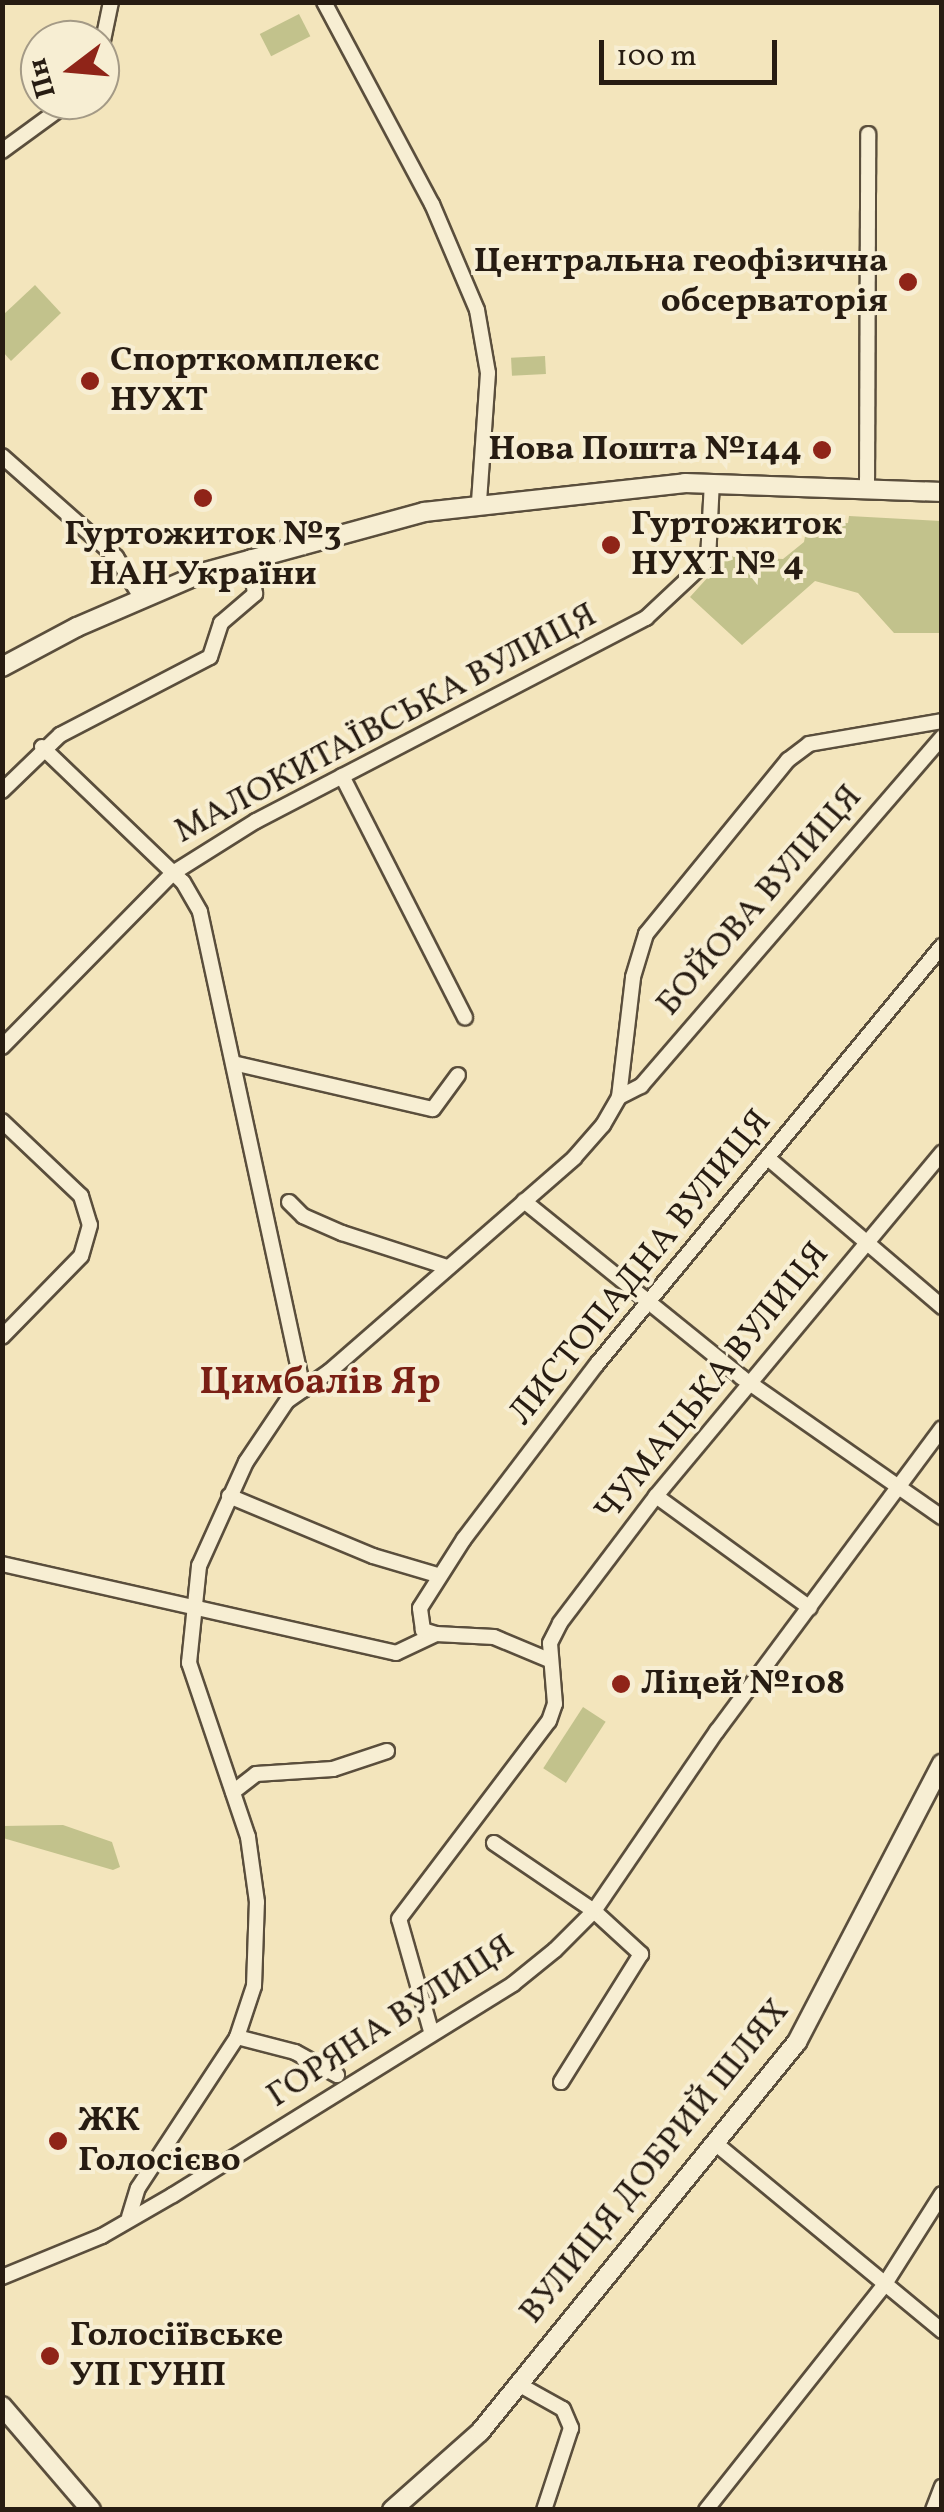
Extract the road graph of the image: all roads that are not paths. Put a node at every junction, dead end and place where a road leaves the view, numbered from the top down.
1 (324, 2) edge
2 (45, 120) edge
3 (868, 134) dead end
4 (2, 152) edge
5 (2, 456) edge
6 (712, 482) junction
7 (866, 489) junction
8 (942, 492) edge
9 (480, 502) junction
10 (250, 557) junction
11 (141, 597) junction
12 (2, 668) edge
13 (942, 721) edge
14 (942, 737) edge
15 (42, 747) junction
16 (342, 776) junction
17 (2, 791) edge
18 (173, 872) junction
19 (942, 946) edge
20 (466, 1017) dead end
21 (2, 1047) edge
22 (233, 1062) junction
23 (458, 1076) dead end
24 (618, 1097) junction
25 (2, 1120) edge
26 (942, 1153) edge
27 (769, 1159) junction
28 (524, 1201) junction
29 (289, 1202) dead end
30 (865, 1246) junction
31 (446, 1268) junction
32 (649, 1302) junction
33 (942, 1307) edge
34 (2, 1337) edge
35 (751, 1380) junction
36 (303, 1390) junction
37 (942, 1428) edge
38 (900, 1485) junction
39 (229, 1496) junction
40 (656, 1496) junction
41 (942, 1517) edge
42 (2, 1564) edge
43 (437, 1575) junction
44 (191, 1604) junction
45 (810, 1608) junction
46 (436, 1634) junction
47 (549, 1660) junction
48 (388, 1751) dead end
49 (942, 1764) edge
50 (233, 1792) junction
51 (494, 1843) dead end
52 (594, 1910) junction
53 (430, 2031) junction
54 (237, 2037) junction
55 (337, 2075) dead end
56 (561, 2082) dead end
57 (714, 2143) junction
58 (942, 2194) edge
59 (129, 2217) junction
60 (2, 2277) edge
61 (883, 2287) junction
62 (942, 2331) edge
63 (518, 2384) junction
64 (2, 2406) edge
65 (942, 2487) edge
66 (91, 2510) edge
67 (392, 2510) edge
68 (544, 2510) edge
69 (706, 2510) edge
70 (932, 2510) edge

1 - 9 street
2 - 4 street
3 - 7 street
5 - 11 street
6 - 7 main road
6 - 9 main road
6 - 16 street, МАЛОКИТАЇВСЬКА ВУЛИЦЯ
7 - 8 main road
9 - 10 main road
10 - 11 main road
10 - 15 street
11 - 12 main road
13 - 24 street
14 - 24 street, БОЙОВА ВУЛИЦЯ
15 - 17 street
15 - 18 street
16 - 18 street, МАЛОКИТАЇВСЬКА ВУЛИЦЯ
16 - 20 street
18 - 21 street, МАЛОКИТАЇВСЬКА ВУЛИЦЯ
18 - 22 street
19 - 27 street, ЛИСТОПАДНА ВУЛИЦЯ
22 - 23 street
22 - 36 street
24 - 28 street
25 - 34 street
26 - 30 street, ЧУМАЦЬКА ВУЛИЦЯ
27 - 30 street
27 - 32 street, ЛИСТОПАДНА ВУЛИЦЯ
28 - 31 street
28 - 32 street
29 - 31 street
30 - 33 street
30 - 35 street, ЧУМАЦЬКА ВУЛИЦЯ
31 - 36 street
32 - 35 street
32 - 43 street, ЛИСТОПАДНА ВУЛИЦЯ
35 - 38 street
35 - 40 street, ЧУМАЦЬКА ВУЛИЦЯ
36 - 39 street
37 - 38 street, ГОРЯНА ВУЛИЦЯ
38 - 41 street
38 - 45 street, ГОРЯНА ВУЛИЦЯ
39 - 43 street
39 - 44 street
40 - 45 street
40 - 47 street, ЧУМАЦЬКА ВУЛИЦЯ
42 - 44 street
43 - 46 street, ЛИСТОПАДНА ВУЛИЦЯ
44 - 46 street
44 - 50 street
45 - 52 street, ГОРЯНА ВУЛИЦЯ
46 - 47 street
47 - 53 street
48 - 50 street
49 - 57 main road, ВУЛИЦЯ ДОБРИЙ ШЛЯХ
50 - 54 street
51 - 52 street
52 - 53 street, ГОРЯНА ВУЛИЦЯ
52 - 56 street
53 - 59 street, ГОРЯНА ВУЛИЦЯ
54 - 55 street
54 - 59 street
57 - 61 street
57 - 63 main road, ВУЛИЦЯ ДОБРИЙ ШЛЯХ
58 - 61 street
59 - 60 street, ГОРЯНА ВУЛИЦЯ
61 - 62 street
61 - 69 street
63 - 67 main road, ВУЛИЦЯ ДОБРИЙ ШЛЯХ
63 - 68 street
64 - 66 main road
65 - 70 street

